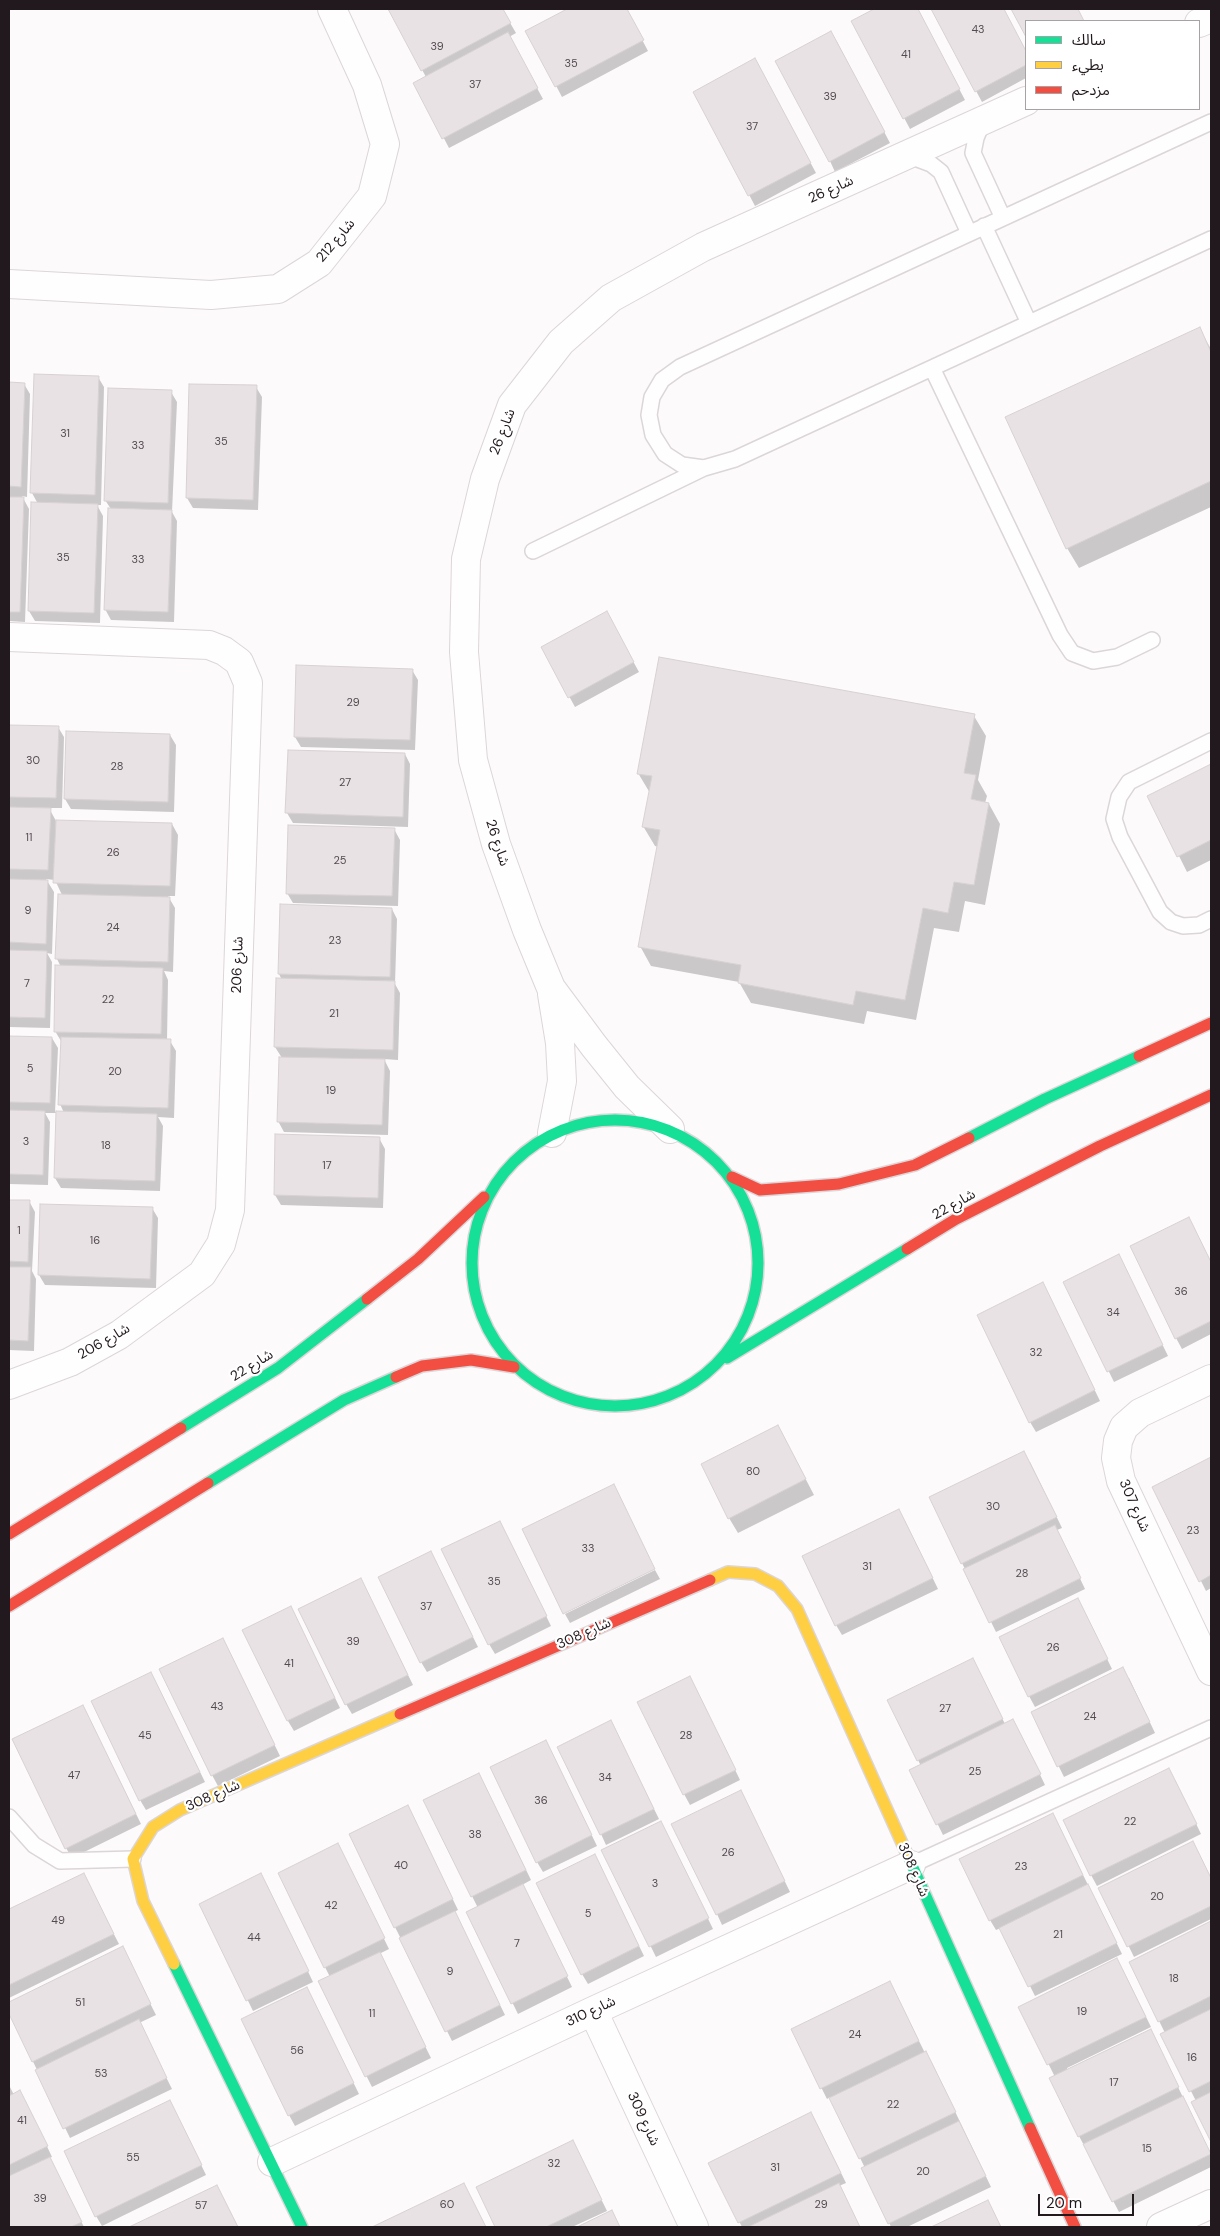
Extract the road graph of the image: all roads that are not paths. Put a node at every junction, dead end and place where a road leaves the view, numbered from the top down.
1 (332, 9) edge
2 (1025, 101) edge
3 (983, 121) junction
4 (1211, 122) edge
5 (907, 155) junction
6 (1002, 218) junction
7 (984, 226) junction
8 (969, 233) junction
9 (1211, 239) edge
10 (9, 284) edge
11 (1029, 323) junction
12 (932, 368) junction
13 (704, 468) junction
14 (534, 551) dead end
15 (9, 638) edge
16 (1152, 640) dead end
17 (1211, 741) edge
18 (1211, 920) edge
19 (551, 988) junction
20 (1211, 1022) edge
21 (1211, 1095) edge
22 (670, 1129) junction
23 (552, 1133) junction
24 (732, 1177) junction
25 (489, 1192) junction
26 (721, 1361) junction
27 (514, 1367) junction
28 (1211, 1379) edge
29 (9, 1385) edge
30 (9, 1534) edge
31 (9, 1606) edge
32 (1211, 1671) edge
33 (1211, 1728) edge
34 (9, 1817) edge
35 (133, 1859) junction
36 (911, 1865) junction
37 (593, 2011) junction
38 (272, 2162) junction
39 (1211, 2204) edge
40 (302, 2227) edge
41 (694, 2227) edge
42 (1075, 2227) edge
43 (1161, 2227) edge

1 - 10 street, شارع 212
2 - 3 street, شارع 26
3 - 5 street, شارع 26
3 - 6 lane
4 - 6 lane
5 - 8 lane
5 - 19 street, شارع 26
6 - 7 lane
7 - 8 lane
7 - 11 lane
8 - 13 lane
9 - 11 lane
11 - 12 lane
12 - 13 lane
12 - 16 lane
13 - 14 lane
15 - 29 street, شارع 206
17 - 18 lane
19 - 22 street, شارع 26
19 - 23 street, شارع 26
20 - 24 street
21 - 26 street, شارع 22
22 - 23 street
22 - 24 street
23 - 25 street
24 - 26 street
25 - 27 street
25 - 30 street, شارع 22
26 - 27 street
27 - 31 street
28 - 32 street, شارع 307
33 - 36 lane
34 - 35 lane
35 - 36 street, شارع 308
35 - 38 street
36 - 37 street, شارع 310
36 - 42 street, شارع 308
37 - 38 street, شارع 310
37 - 41 street, شارع 309
38 - 40 street
39 - 43 street

